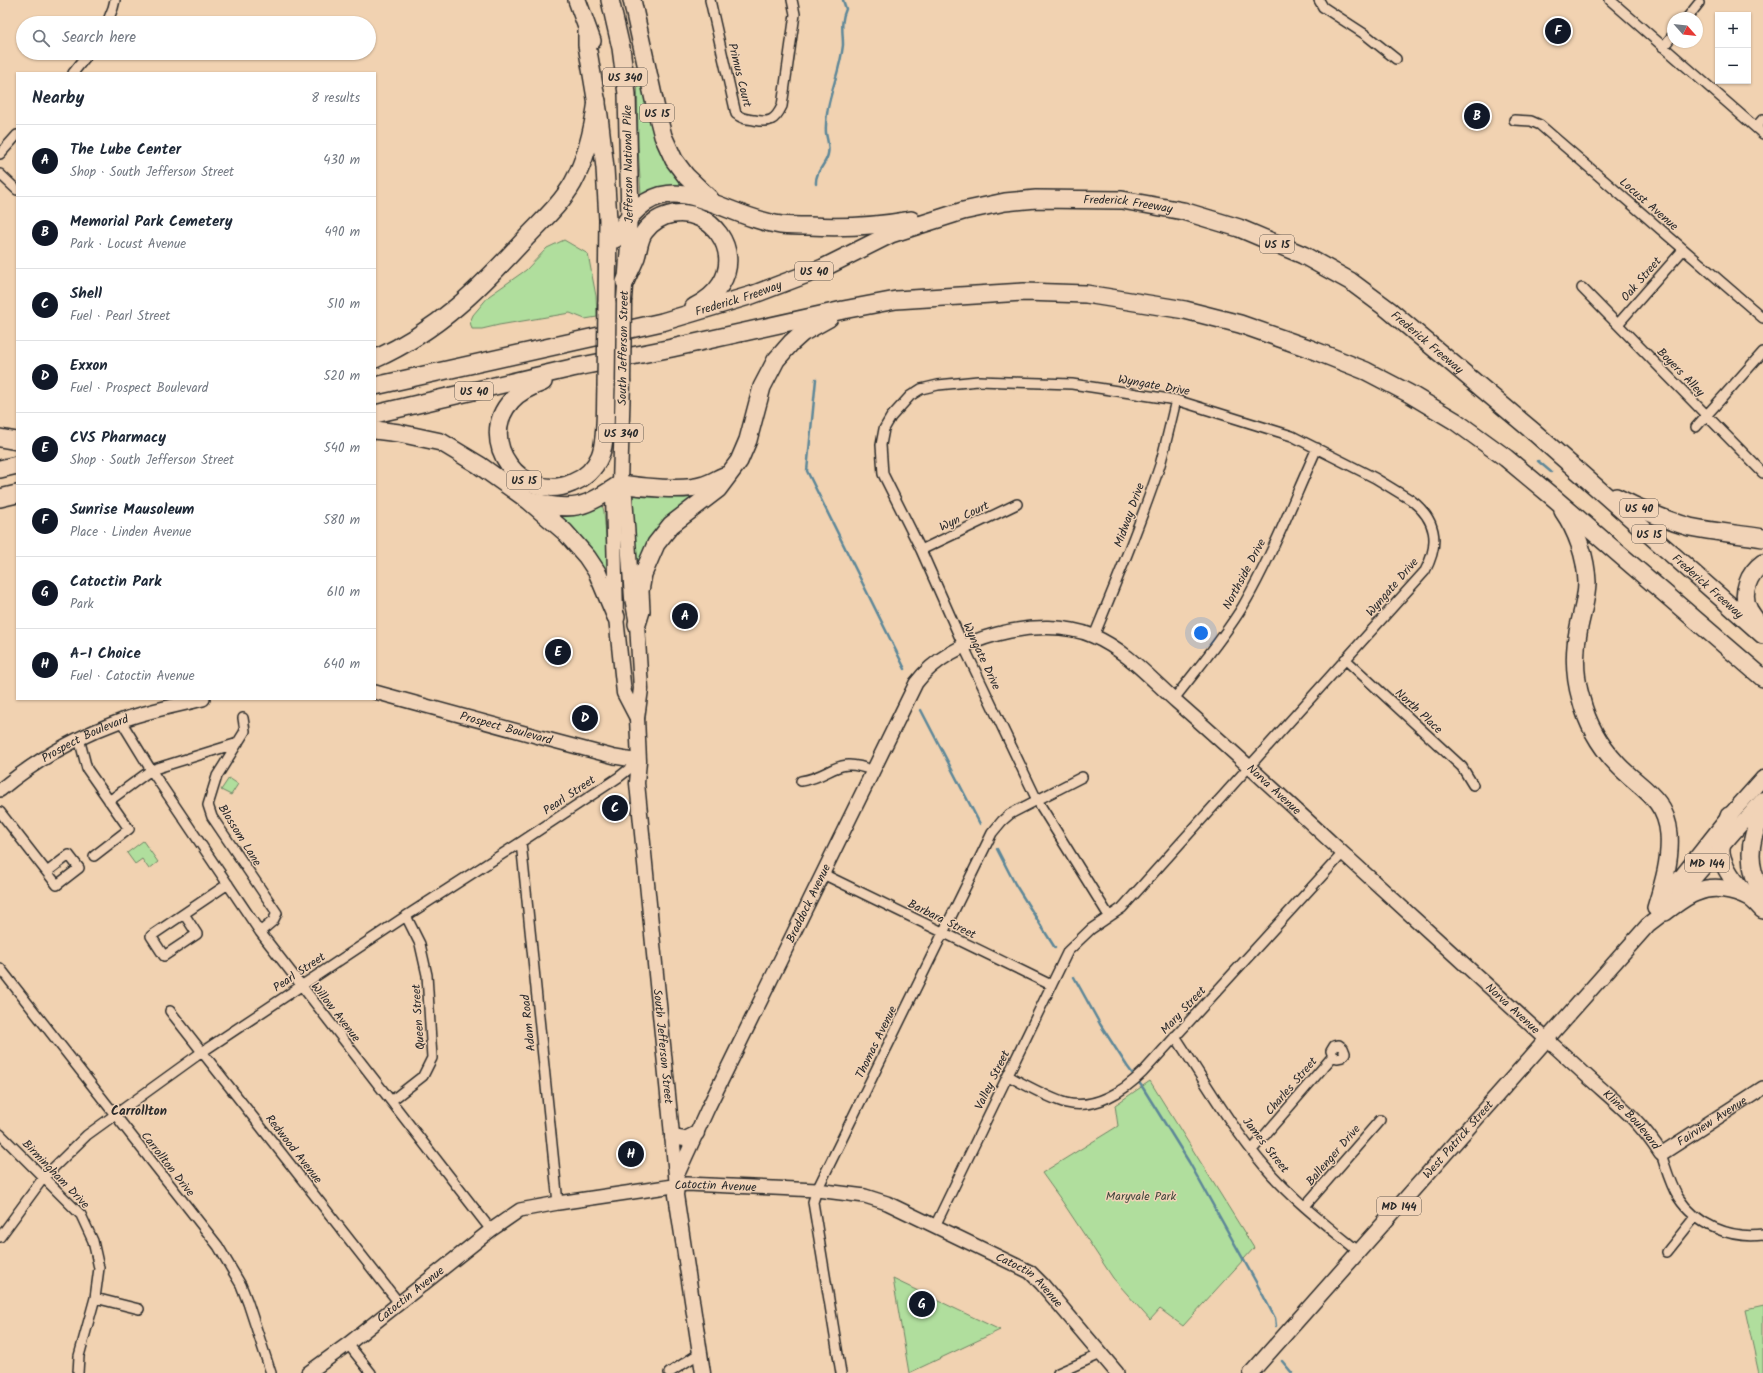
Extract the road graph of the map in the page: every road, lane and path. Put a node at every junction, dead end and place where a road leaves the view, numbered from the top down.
1 (115, 0) edge
2 (577, 0) edge
3 (610, 0) edge
4 (631, 0) edge
5 (710, 0) edge
6 (792, 0) edge
7 (1319, 0) edge
8 (1610, 0) edge
9 (1700, 3) dead end
10 (1692, 12) edge
11 (109, 16) edge
12 (587, 30) junction
13 (1667, 42) edge
14 (1663, 47) junction
15 (1396, 59) dead end
16 (83, 60) edge
17 (74, 72) edge
18 (597, 101) junction
19 (1763, 119) edge
20 (1514, 120) dead end
21 (1756, 128) junction
22 (1763, 134) edge
23 (16, 136) edge
24 (0, 154) edge
25 (629, 155) junction
26 (0, 174) edge
27 (16, 189) edge
28 (721, 206) junction
29 (963, 211) junction
30 (630, 217) junction
31 (615, 239) junction
32 (1683, 250) junction
33 (625, 282) junction
34 (1582, 288) dead end
35 (843, 310) junction
36 (1763, 318) edge
37 (662, 322) junction
38 (1618, 324) junction
39 (1763, 352) edge
40 (376, 359) edge
41 (572, 368) junction
42 (376, 386) edge
43 (1176, 400) junction
44 (376, 414) edge
45 (1707, 415) junction
46 (1696, 427) dead end
47 (376, 430) edge
48 (0, 433) edge
49 (1535, 433) junction
50 (16, 434) edge
51 (0, 438) edge
52 (16, 441) edge
53 (1317, 448) junction
54 (16, 464) edge
55 (0, 468) edge
56 (731, 472) junction
57 (1763, 473) edge
58 (620, 484) junction
59 (16, 494) edge
60 (0, 498) edge
61 (1554, 498) junction
62 (528, 500) junction
63 (1017, 504) dead end
64 (1763, 538) edge
65 (921, 550) junction
66 (1763, 563) edge
67 (616, 617) junction
68 (637, 624) junction
69 (1763, 630) edge
70 (1763, 635) edge
71 (1094, 636) junction
72 (964, 647) junction
73 (1345, 658) junction
74 (1763, 678) edge
75 (376, 692) edge
76 (1174, 699) junction
77 (199, 700) edge
78 (243, 718) dead end
79 (637, 718) junction
80 (121, 721) junction
81 (79, 738) junction
82 (238, 743) junction
83 (639, 761) junction
84 (1250, 766) junction
85 (151, 770) junction
86 (874, 771) junction
87 (1082, 778) dead end
88 (1763, 778) edge
89 (801, 781) dead end
90 (1473, 785) dead end
91 (0, 790) edge
92 (1763, 799) edge
93 (1037, 800) junction
94 (110, 801) junction
95 (0, 812) edge
96 (1763, 815) edge
97 (1729, 816) junction
98 (521, 842) junction
99 (1723, 844) junction
100 (1343, 853) junction
101 (94, 856) dead end
102 (47, 872) dead end
103 (823, 874) junction
104 (228, 884) junction
105 (1756, 896) edge
106 (1660, 910) junction
107 (1763, 910) edge
108 (184, 914) junction
109 (406, 916) junction
110 (1109, 916) junction
111 (260, 932) junction
112 (943, 932) junction
113 (1072, 945) joint
114 (0, 968) edge
115 (1051, 985) junction
116 (300, 986) junction
117 (170, 1011) dead end
118 (1175, 1036) junction
119 (1547, 1040) junction
120 (202, 1052) junction
121 (1333, 1056) dead end
122 (1008, 1076) junction
123 (1763, 1088) edge
124 (390, 1101) junction
125 (114, 1114) junction
126 (1380, 1120) dead end
127 (697, 1133) junction
128 (0, 1134) edge
129 (672, 1137) junction
130 (1252, 1150) junction
131 (1661, 1154) junction
132 (44, 1177) junction
133 (676, 1182) junction
134 (818, 1190) junction
135 (558, 1202) junction
136 (1305, 1206) junction
137 (1695, 1216) junction
138 (935, 1226) junction
139 (491, 1230) junction
140 (1763, 1235) edge
141 (0, 1237) edge
142 (1358, 1251) junction
143 (1668, 1252) dead end
144 (94, 1298) junction
145 (399, 1303) junction
146 (139, 1309) dead end
147 (348, 1344) junction
148 (700, 1353) junction
149 (1101, 1354) junction
150 (78, 1373) edge
151 (271, 1373) edge
152 (308, 1373) edge
153 (371, 1373) edge
154 (669, 1373) edge
155 (703, 1373) edge
156 (841, 1373) edge
157 (1058, 1373) edge
158 (1117, 1373) edge
159 (1251, 1373) edge

1 - 11 street
2 - 12 highway, Jefferson National Pike / US 15
3 - 25 highway, Jefferson National Pike / US 340
4 - 25 highway
4 - 28 highway, US 15
5 - 6 street, Primus Court
7 - 15 street
8 - 14 street
9 - 10 street
12 - 18 highway, US 15
12 - 31 highway, Jefferson National Pike
13 - 14 street
14 - 21 street
16 - 17 street
18 - 40 highway
18 - 41 highway, US 15, bridge
19 - 21 street
20 - 32 street, Locust Avenue
21 - 22 street
23 - 24 street
25 - 30 highway, Jefferson National Pike / US 340
26 - 27 street
28 - 29 highway, US 15
28 - 30 highway
29 - 37 highway, Frederick Freeway / US 40
29 - 49 highway, Frederick Freeway / US 15
30 - 31 highway
30 - 33 main road, Jefferson National Pike / US 340
31 - 33 main road, South Jefferson Street
32 - 36 street, Locust Avenue
32 - 38 street, Oak Street
33 - 37 highway
33 - 58 main road, South Jefferson Street / US 340, bridge
34 - 38 street, Boyers Alley
35 - 41 highway, US 15
35 - 56 highway
35 - 61 highway, US 15
37 - 42 highway, Frederick Freeway / US 40
38 - 45 street, Boyers Alley
39 - 45 street
41 - 44 highway, US 40
43 - 53 street, Wyngate Drive
43 - 65 street, Wyngate Drive
43 - 71 street, Midway Drive
45 - 46 street
45 - 57 street, Boyers Alley
47 - 62 highway
48 - 50 highway
49 - 64 highway, US 40
49 - 70 highway, Frederick Freeway / US 15
51 - 52 highway
53 - 73 street, Wyngate Drive
53 - 76 street, Northside Drive
54 - 55 highway
56 - 58 highway
56 - 68 highway
58 - 62 highway
58 - 67 main road, South Jefferson Street
58 - 68 main road, South Jefferson Street
59 - 60 highway
61 - 74 highway, US 15
61 - 106 highway
62 - 67 highway
63 - 65 street, Wyn Court
65 - 72 street, Wyngate Drive
66 - 69 highway
67 - 79 main road, South Jefferson Street
68 - 79 main road, South Jefferson Street
71 - 72 street, Norva Avenue
71 - 76 street, Norva Avenue
72 - 86 street, Braddock Avenue
72 - 93 street, Wyngate Drive
73 - 84 street, Wyngate Drive
73 - 90 street, North Place
75 - 83 street, Prospect Boulevard
76 - 84 street, Norva Avenue
77 - 80 street, Prospect Boulevard
78 - 82 street, Blossom Lane
79 - 83 main road, South Jefferson Street
80 - 81 street, Prospect Boulevard
80 - 85 street, Willow Avenue
81 - 91 street, Prospect Boulevard
81 - 94 street
82 - 85 street
82 - 111 street, Blossom Lane
83 - 98 street, Pearl Street
83 - 129 main road, South Jefferson Street
84 - 100 street, Norva Avenue
84 - 110 street, Wyngate Drive
85 - 94 street
85 - 104 street, Willow Avenue
86 - 89 street
86 - 103 street, Braddock Avenue
87 - 93 street, Thomas Avenue
88 - 97 main road, West Patrick Street / MD 144
92 - 99 main road, West Patrick Street / MD 144
93 - 110 street, Wyngate Drive
93 - 112 street, Thomas Avenue
94 - 101 street
95 - 102 street
96 - 105 highway
97 - 99 highway
97 - 106 main road, West Patrick Street / MD 144
98 - 109 street, Pearl Street
98 - 135 street, Adam Road
99 - 105 highway
99 - 106 main road, West Patrick Street / MD 144
100 - 118 street, Mary Street
100 - 119 street, Norva Avenue
103 - 112 street, Barbara Street
103 - 127 street, Braddock Avenue
104 - 108 street
104 - 111 street, Willow Avenue
105 - 106 highway
105 - 107 highway
106 - 119 main road, West Patrick Street / MD 144
108 - 108 street
109 - 116 street, Pearl Street
109 - 124 street, Queen Street
110 - 113 street, Wyngate Drive
111 - 116 street, Willow Avenue
112 - 115 street, Barbara Street
112 - 134 street, Thomas Avenue
113 - 115 street, Valley Street
114 - 125 street, Carrollton Drive
115 - 122 street, Valley Street
116 - 120 street, Pearl Street
116 - 124 street, Willow Avenue
117 - 120 street, Redwood Avenue
118 - 122 street, Mary Street
118 - 130 street, James Street
119 - 131 street, Kline Boulevard
119 - 142 main road, West Patrick Street / MD 144
120 - 125 street, Pearl Street
120 - 145 street, Redwood Avenue
121 - 130 street, Charles Street
122 - 138 street, Valley Street
123 - 131 street, Fairview Avenue
124 - 139 street, Willow Avenue
125 - 132 street, Pearl Street
125 - 151 street, Carrollton Drive
126 - 136 street, Ballenger Drive
127 - 129 main road
127 - 133 street, Braddock Avenue
128 - 132 street, Birmingham Drive
129 - 133 main road, South Jefferson Street
130 - 136 street, James Street
131 - 137 street, Kline Boulevard
132 - 141 street, Pearl Street
132 - 144 street, Birmingham Drive
133 - 134 street, Catoctin Avenue
133 - 135 street, Catoctin Avenue
133 - 148 main road, South Jefferson Street
134 - 138 street, Catoctin Avenue
134 - 156 street, Thomas Avenue
135 - 139 street, Catoctin Avenue
136 - 142 street, James Street
137 - 140 street, Kline Boulevard
137 - 143 street
138 - 149 street, Catoctin Avenue
139 - 145 street, Catoctin Avenue
142 - 159 main road, West Patrick Street / MD 144
144 - 146 street
144 - 150 street, Birmingham Drive
145 - 147 street, Catoctin Avenue
147 - 152 street, Catoctin Avenue
147 - 153 street
148 - 154 street
148 - 155 main road, South Jefferson Street
149 - 157 street
149 - 158 street, Catoctin Avenue

